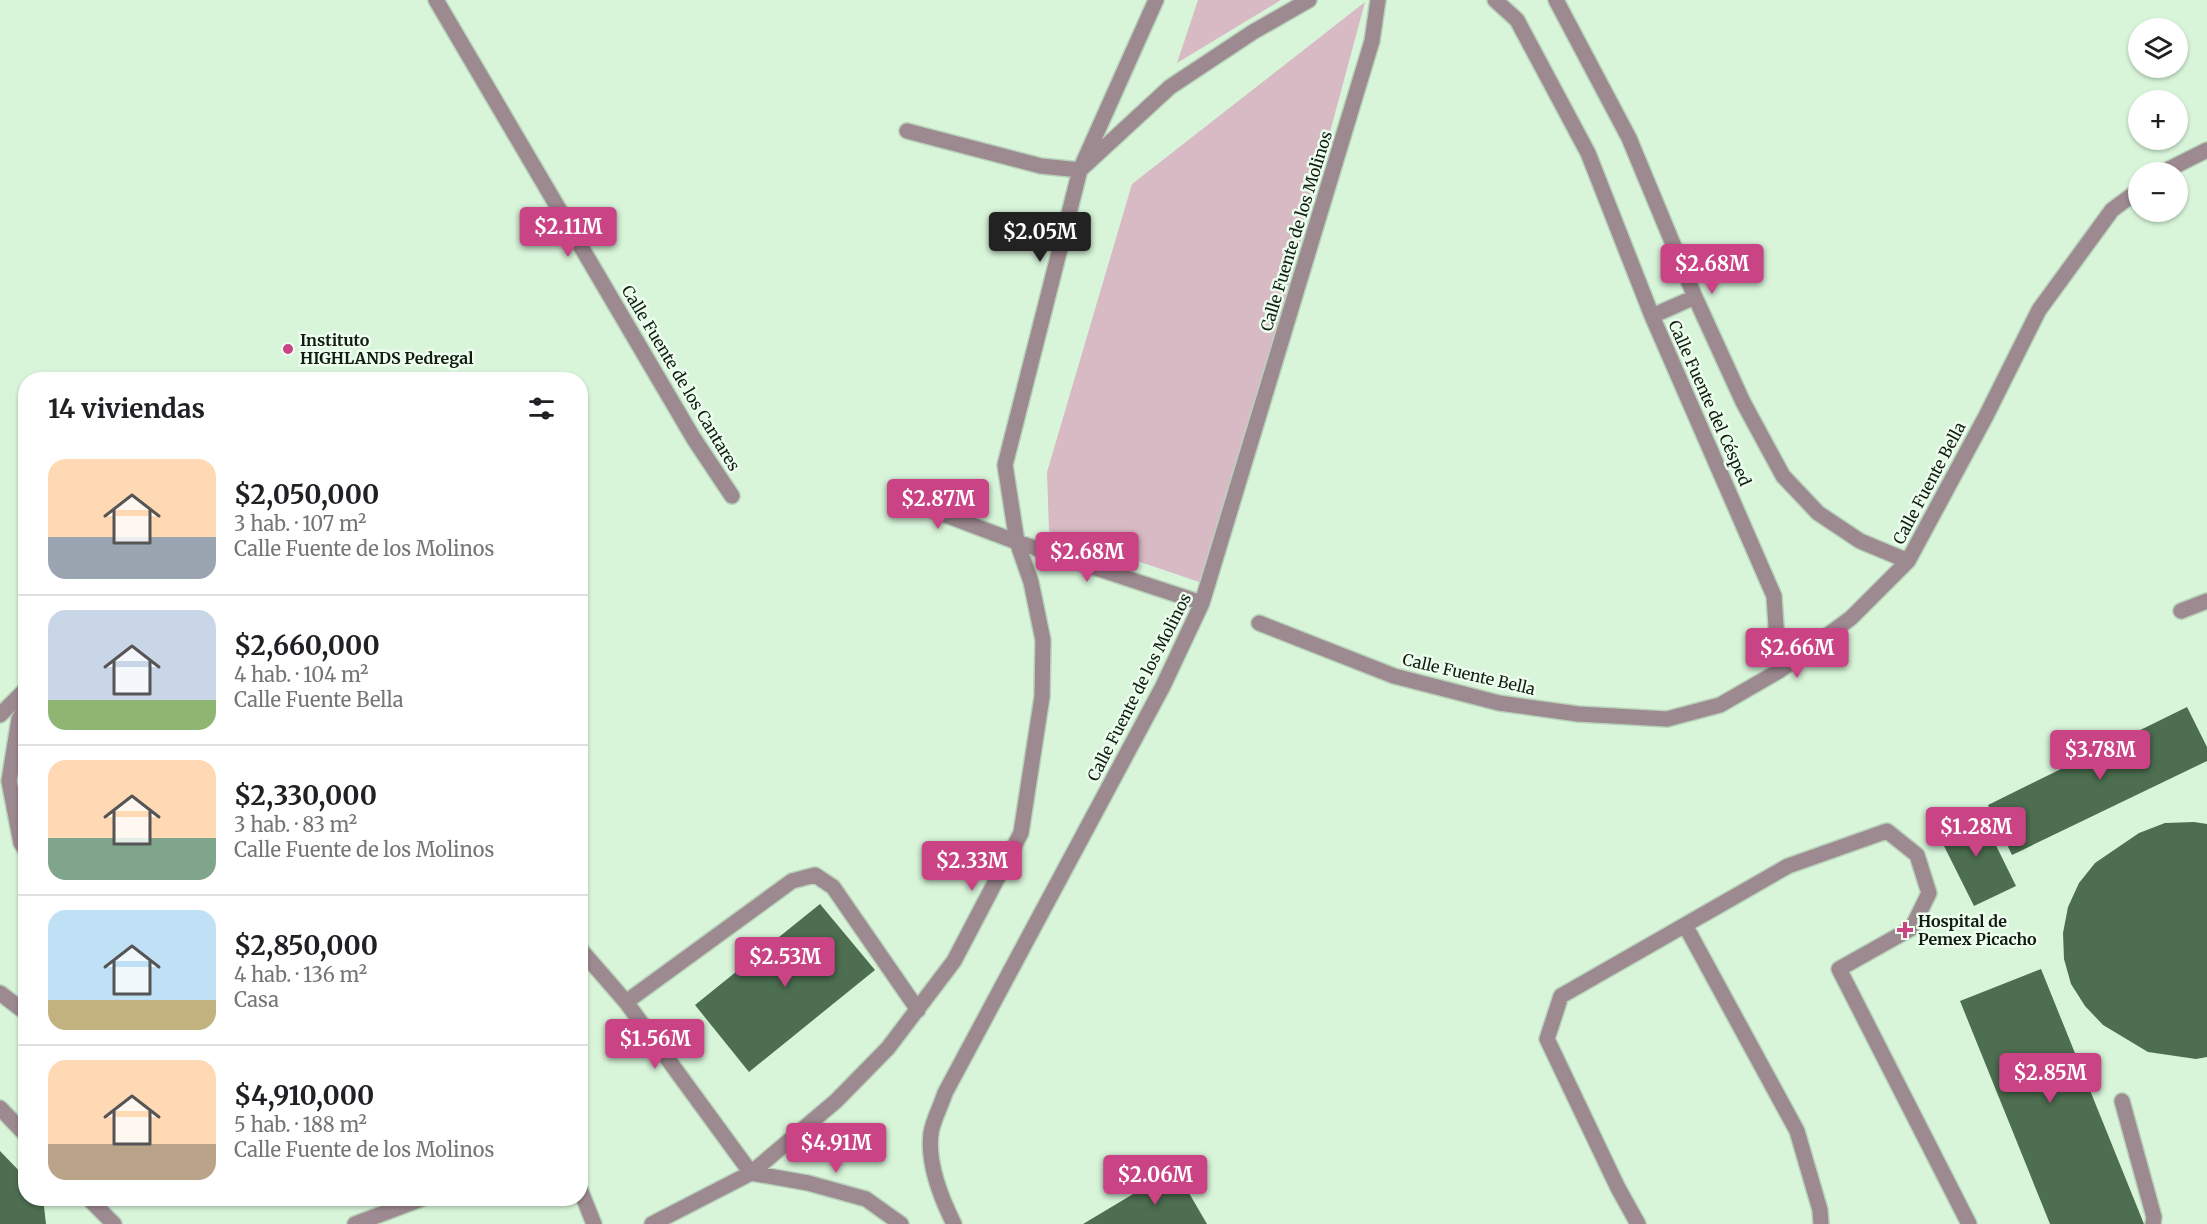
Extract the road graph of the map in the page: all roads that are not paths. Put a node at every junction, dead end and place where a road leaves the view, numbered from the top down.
1 (436, 0) edge
2 (1156, 0) edge
3 (1309, 0) edge
4 (1378, 0) edge
5 (1495, 0) edge
6 (1556, 0) edge
7 (907, 131) dead end
8 (2207, 150) edge
9 (2183, 162) edge
10 (1080, 170) junction
11 (2128, 198) edge
12 (1695, 297) junction
13 (1652, 316) junction
14 (732, 496) dead end
15 (903, 500) dead end
16 (1017, 542) junction
17 (1908, 561) junction
18 (2207, 601) edge
19 (1203, 603) junction
20 (2181, 611) dead end
21 (1259, 623) dead end
22 (1779, 671) junction
23 (18, 697) edge
24 (0, 715) edge
25 (18, 725) edge
26 (18, 828) edge
27 (1685, 925) junction
28 (588, 958) edge
29 (0, 993) edge
30 (626, 1002) junction
31 (18, 1007) edge
32 (918, 1010) junction
33 (2122, 1101) dead end
34 (0, 1108) edge
35 (18, 1127) edge
36 (751, 1173) junction
37 (96, 1206) edge
38 (403, 1206) edge
39 (587, 1206) edge
40 (114, 1224) edge
41 (355, 1224) edge
42 (594, 1224) edge
43 (652, 1224) edge
44 (901, 1224) edge
45 (954, 1224) edge
46 (1638, 1224) edge
47 (1821, 1224) edge
48 (1969, 1224) edge
49 (2153, 1224) edge

1 - 14 street, Calle Fuente de los Cantares
2 - 10 street
3 - 10 street
4 - 19 street, Calle Fuente de los Molinos
5 - 13 street, Calle Fuente del Césped
6 - 12 street, Calle Fuente del Césped
7 - 10 street
8 - 9 street
10 - 16 street
11 - 17 street, Calle Fuente Bella
12 - 13 street
12 - 17 street, Calle Fuente del Césped
13 - 22 street, Calle Fuente del Césped
15 - 16 street
16 - 19 street
16 - 32 street
17 - 22 street, Calle Fuente Bella
18 - 20 street
19 - 45 street, Calle Fuente de los Molinos
21 - 22 street, Calle Fuente Bella
23 - 24 street
25 - 26 street
27 - 46 street
27 - 47 street
27 - 48 street
28 - 30 street
29 - 31 street
30 - 32 street
30 - 36 street
32 - 36 street
33 - 49 street
34 - 35 street
36 - 43 street
36 - 44 street
37 - 40 street
38 - 41 street
39 - 42 street

